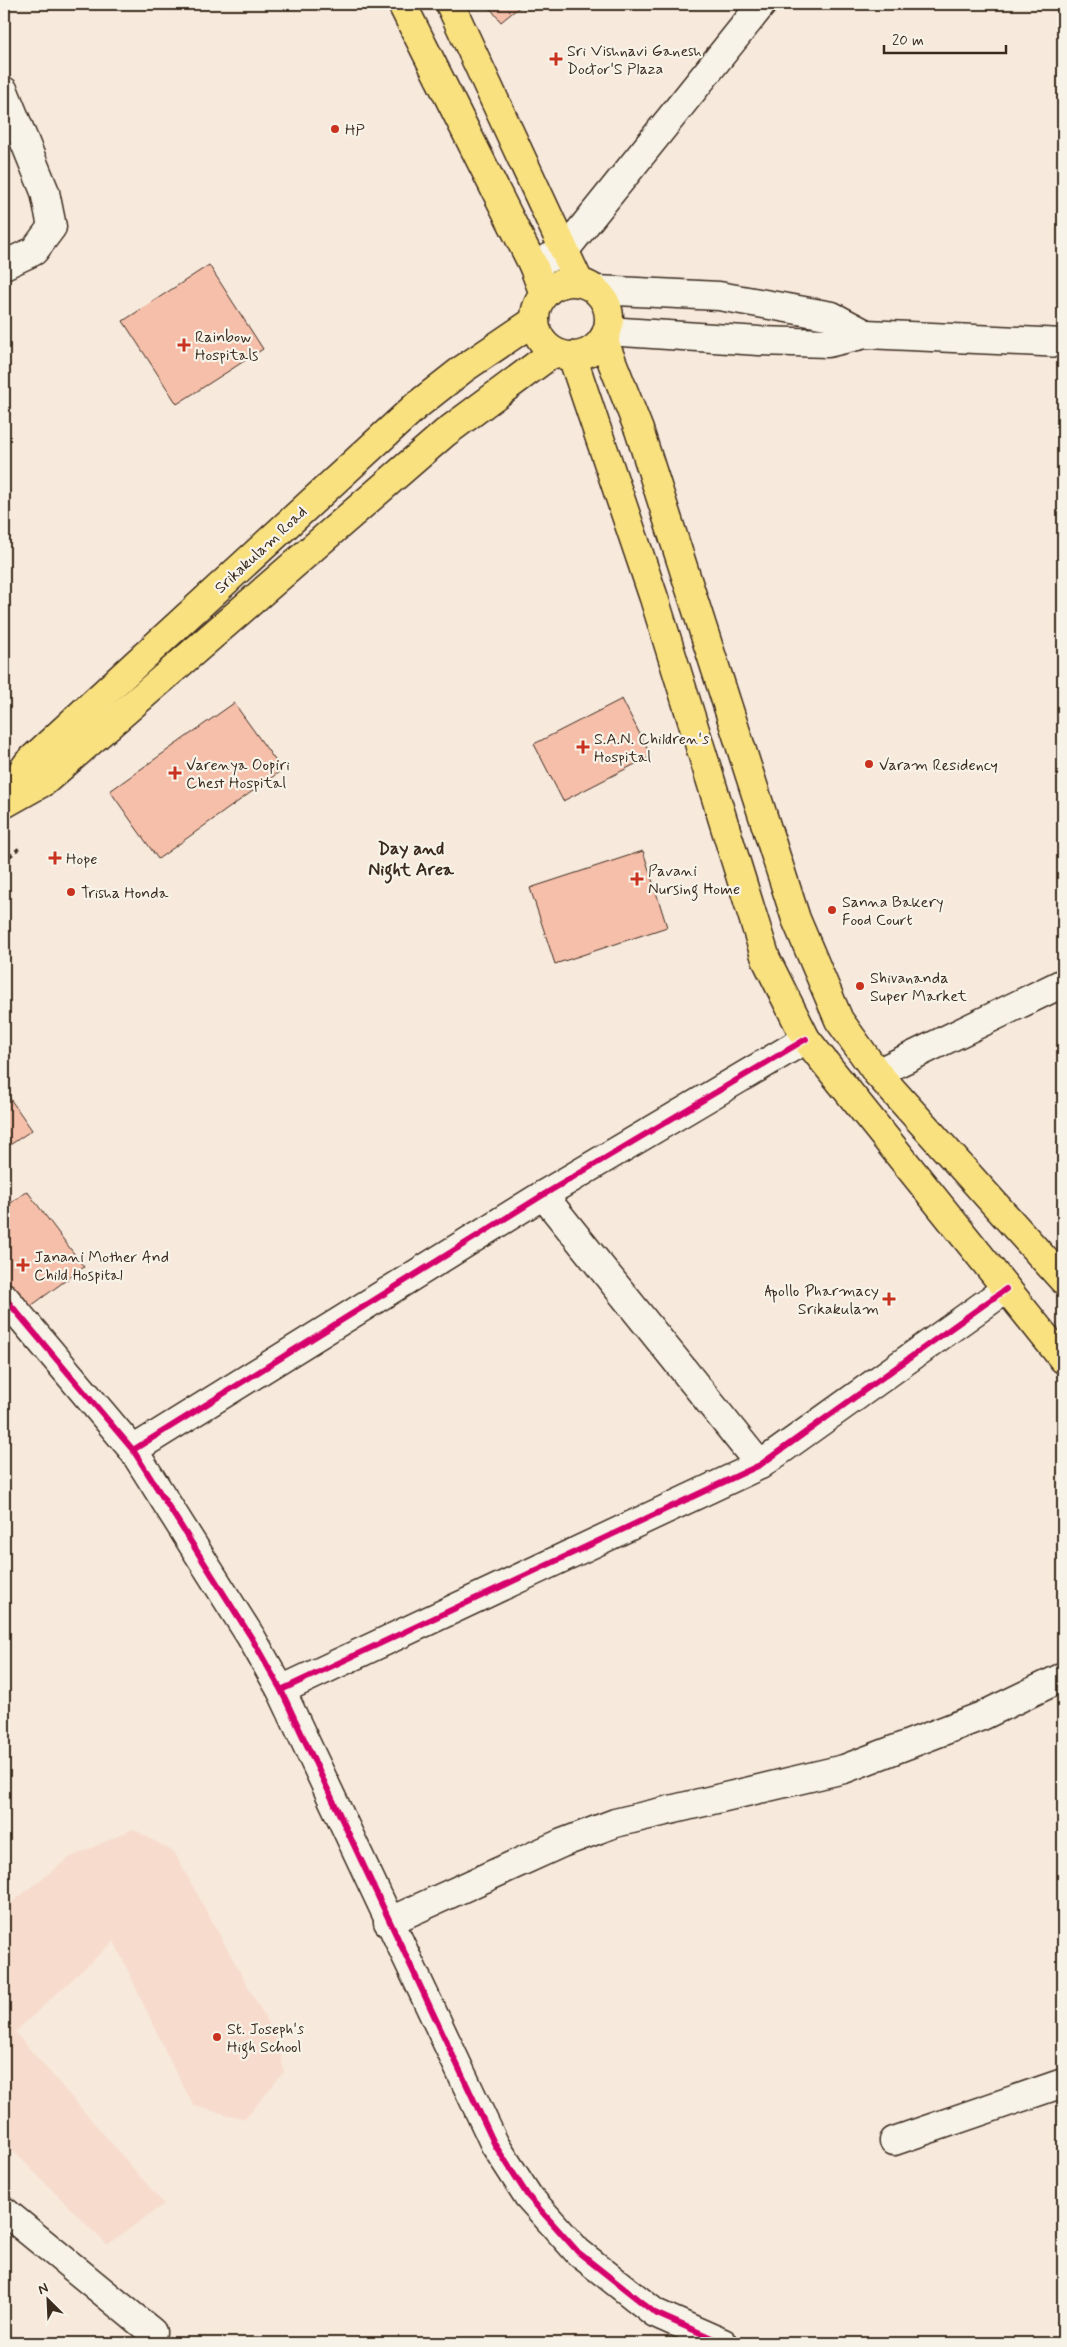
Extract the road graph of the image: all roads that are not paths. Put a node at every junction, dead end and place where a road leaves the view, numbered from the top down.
1 (402, 4) edge
2 (450, 4) edge
3 (762, 4) edge
4 (4, 90) edge
5 (564, 252) junction
6 (4, 265) edge
7 (533, 265) junction
8 (588, 286) junction
9 (544, 294) junction
10 (534, 321) junction
11 (866, 334) junction
12 (606, 335) junction
13 (1063, 343) edge
14 (563, 354) junction
15 (4, 797) edge
16 (4, 804) edge
17 (1063, 982) edge
18 (806, 1039) junction
19 (877, 1073) junction
20 (543, 1195) junction
21 (1063, 1280) edge
22 (1006, 1288) junction
23 (4, 1297) edge
24 (1063, 1359) edge
25 (133, 1450) junction
26 (760, 1465) junction
27 (1063, 1677) edge
28 (281, 1690) junction
29 (388, 1922) junction
30 (1063, 2083) edge
31 (894, 2141) dead end
32 (4, 2211) edge
33 (152, 2332) dead end
34 (723, 2343) edge

1 - 7 main road
2 - 5 main road
3 - 5 street
4 - 6 street
5 - 7 street
5 - 8 main road
7 - 9 main road
8 - 9 main road
8 - 11 street
8 - 12 main road
9 - 10 main road
10 - 14 main road
10 - 15 main road, Srikakulam Road
11 - 12 street
11 - 13 street
12 - 14 main road
12 - 19 main road
14 - 16 main road, Srikakulam Road
14 - 18 main road
17 - 19 street
18 - 20 street
18 - 22 main road
19 - 21 main road
20 - 25 street
20 - 26 street
22 - 24 main road
22 - 26 street
23 - 25 street
25 - 28 street
26 - 28 street
27 - 29 street
28 - 29 street
29 - 34 street
30 - 31 street
32 - 33 street

